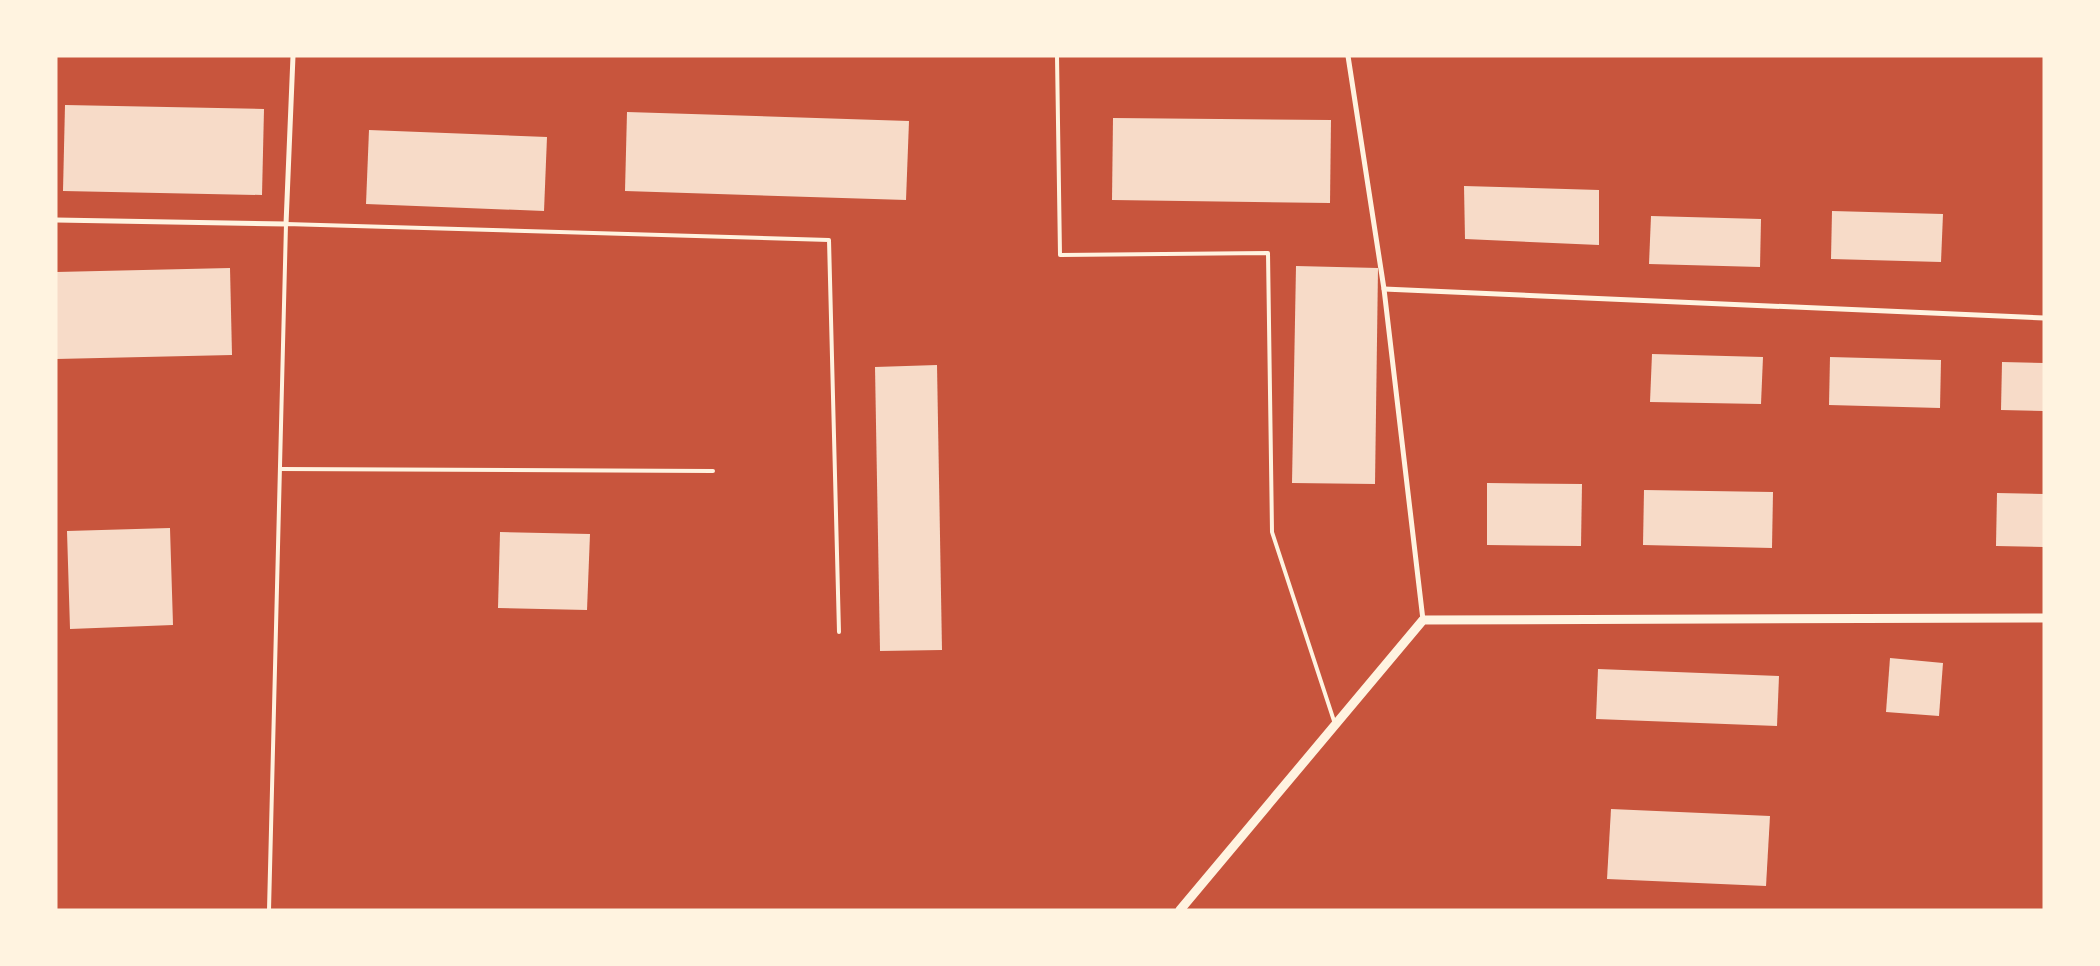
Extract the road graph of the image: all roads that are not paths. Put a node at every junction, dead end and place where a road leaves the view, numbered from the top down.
1 (293, 56) edge
2 (1057, 56) edge
3 (1348, 56) edge
4 (56, 220) edge
5 (286, 224) junction
6 (1384, 289) junction
7 (2044, 318) edge
8 (280, 468) junction
9 (713, 471) dead end
10 (2044, 618) edge
11 (1423, 620) junction
12 (839, 632) dead end
13 (1335, 724) junction
14 (269, 910) edge
15 (1180, 910) edge

1 - 5 street
2 - 13 lane
3 - 6 street
4 - 5 street
5 - 8 lane
5 - 12 lane
6 - 7 street
6 - 11 street
8 - 9 lane
8 - 14 lane
10 - 11 street
11 - 13 street
13 - 15 street

